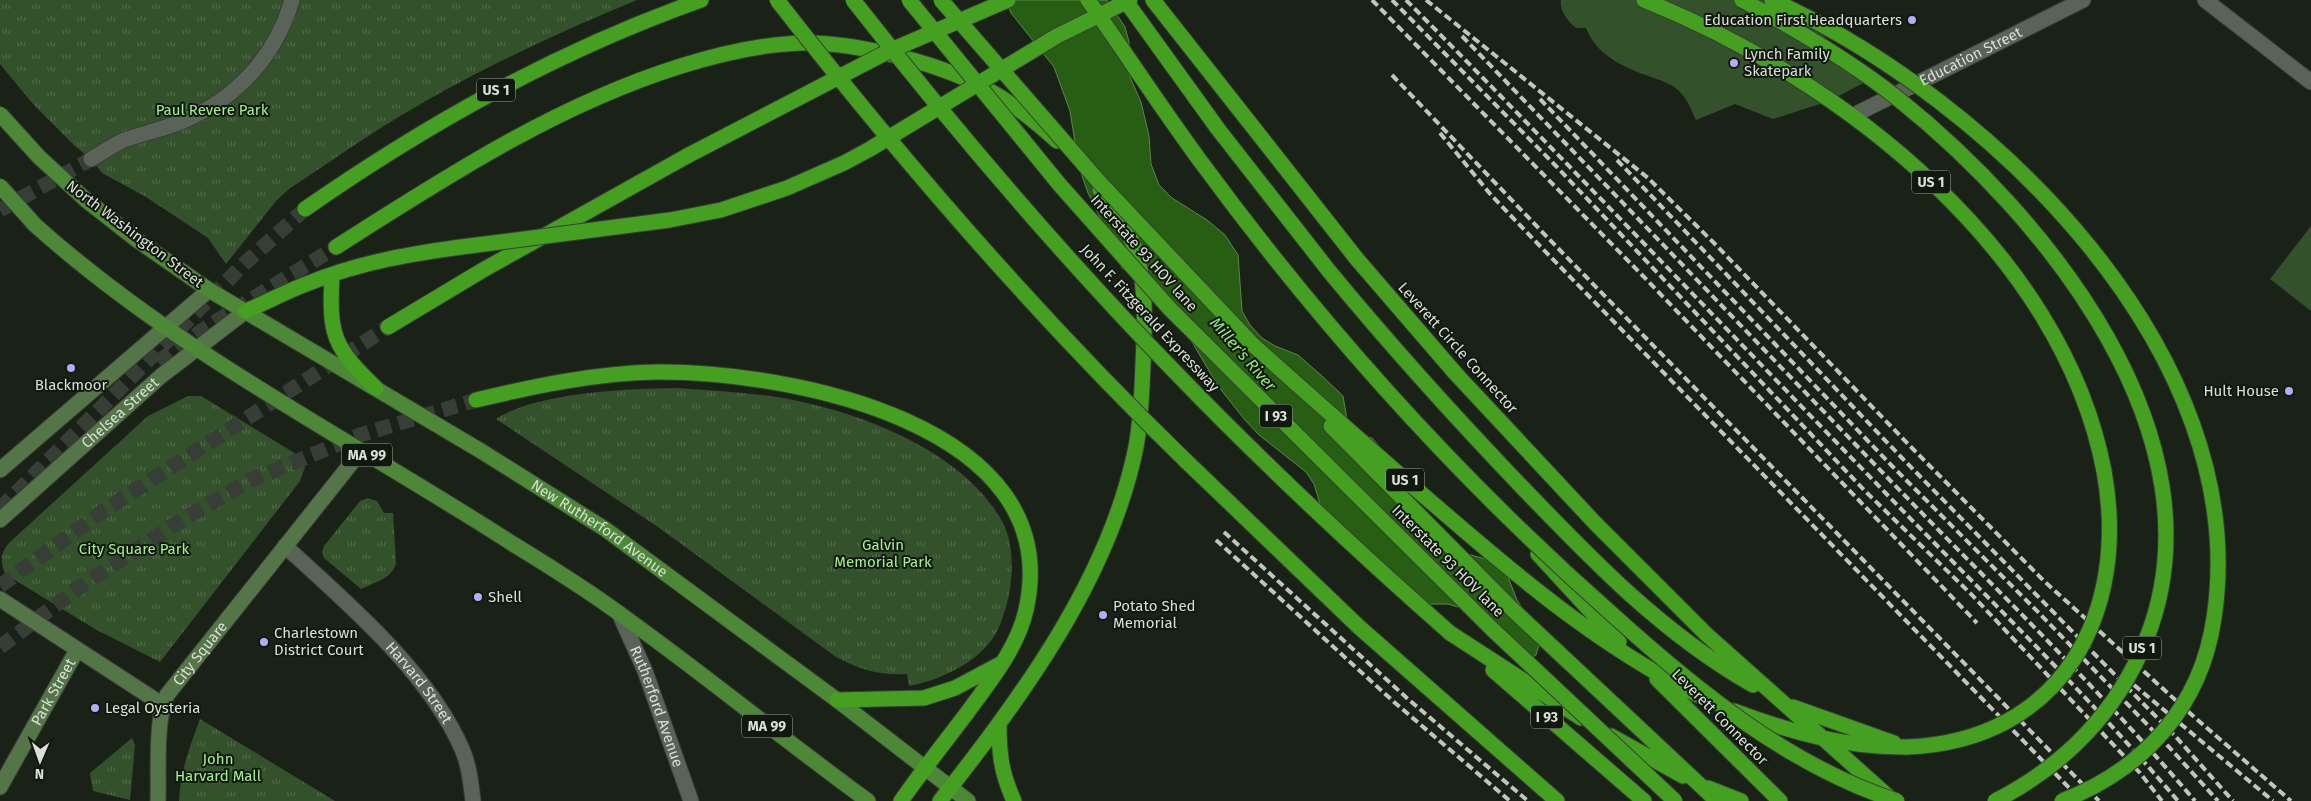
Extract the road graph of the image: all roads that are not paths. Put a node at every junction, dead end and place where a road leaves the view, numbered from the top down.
1 (292, 0) edge
2 (702, 0) edge
3 (777, 0) edge
4 (853, 0) edge
5 (909, 0) edge
6 (941, 0) edge
7 (1008, 0) edge
8 (1088, 0) edge
9 (1125, 0) edge
10 (1130, 0) edge
11 (1154, 0) edge
12 (1644, 0) edge
13 (1742, 0) edge
14 (1772, 0) edge
15 (2083, 0) edge
16 (2205, 0) edge
17 (2311, 82) edge
18 (1858, 113) dead end
19 (0, 114) edge
20 (91, 159) tunnel mouth
21 (0, 186) edge
22 (306, 209) tunnel mouth
23 (336, 247) tunnel mouth
24 (332, 274) junction
25 (209, 290) junction
26 (246, 311) junction
27 (388, 327) tunnel mouth
28 (164, 328) junction
29 (1252, 344) junction
30 (197, 349) junction
31 (376, 388) junction
32 (476, 400) tunnel mouth
33 (361, 451) junction
34 (0, 470) edge
35 (1492, 504) junction
36 (0, 520) edge
37 (285, 546) junction
38 (0, 599) edge
39 (619, 613) junction
40 (1450, 633) junction
41 (77, 650) junction
42 (1003, 662) junction
43 (837, 700) junction
44 (163, 705) junction
45 (999, 723) junction
46 (1907, 747) junction
47 (925, 768) junction
48 (0, 787) edge
49 (951, 788) junction
50 (158, 801) edge
51 (472, 801) edge
52 (691, 801) edge
53 (868, 801) edge
54 (901, 801) edge
55 (940, 801) edge
56 (968, 801) edge
57 (1014, 801) edge
58 (1557, 801) edge
59 (1644, 801) edge
60 (1675, 801) edge
61 (1717, 801) edge
62 (1741, 801) edge
63 (1780, 801) edge
64 (1895, 801) edge
65 (1995, 801) edge
66 (2062, 801) edge

1 - 20 street
2 - 22 highway, US 1
3 - 58 highway, bridge
4 - 40 highway, John F. Fitzgerald Expressway / I 93, bridge
5 - 60 highway, Interstate 93 HOV lane / I 93, bridge
6 - 29 highway, I 93, bridge
7 - 27 highway, bridge
8 - 35 highway, bridge
9 - 46 highway, bridge
10 - 24 highway, bridge
11 - 64 highway, Leverett Circle Connector
12 - 46 highway, US 1, bridge
13 - 65 highway, US 1, bridge
14 - 66 highway, bridge
15 - 18 street, Education Street
16 - 17 street
19 - 25 main road, North Washington Street, bridge
21 - 28 main road, bridge
23 - 45 highway, bridge
24 - 26 highway
24 - 31 highway
25 - 26 main road, New Rutherford Avenue
25 - 28 main road
26 - 30 main road, Chelsea Street
26 - 31 main road, New Rutherford Avenue
28 - 30 main road, MA 99
28 - 34 main road
29 - 46 highway, US 1, bridge
29 - 61 highway, I 93
30 - 33 main road, MA 99
30 - 36 main road, Chelsea Street
31 - 43 main road, New Rutherford Avenue
32 - 42 highway
33 - 37 main road, City Square
33 - 39 main road, MA 99
35 - 63 highway, Leverett Connector, bridge
35 - 64 highway, bridge
37 - 44 main road, City Square
37 - 51 street, Harvard Street
38 - 41 main road
39 - 52 street, Rutherford Avenue
39 - 53 main road, MA 99
40 - 59 highway, I 93
40 - 62 highway, bridge
41 - 44 main road
41 - 48 main road, Park Street
42 - 43 highway
42 - 47 highway
43 - 47 main road, New Rutherford Avenue
44 - 50 main road
45 - 49 highway
45 - 57 highway
47 - 49 main road, New Rutherford Avenue
47 - 54 highway
49 - 55 highway
49 - 56 main road, New Rutherford Avenue

